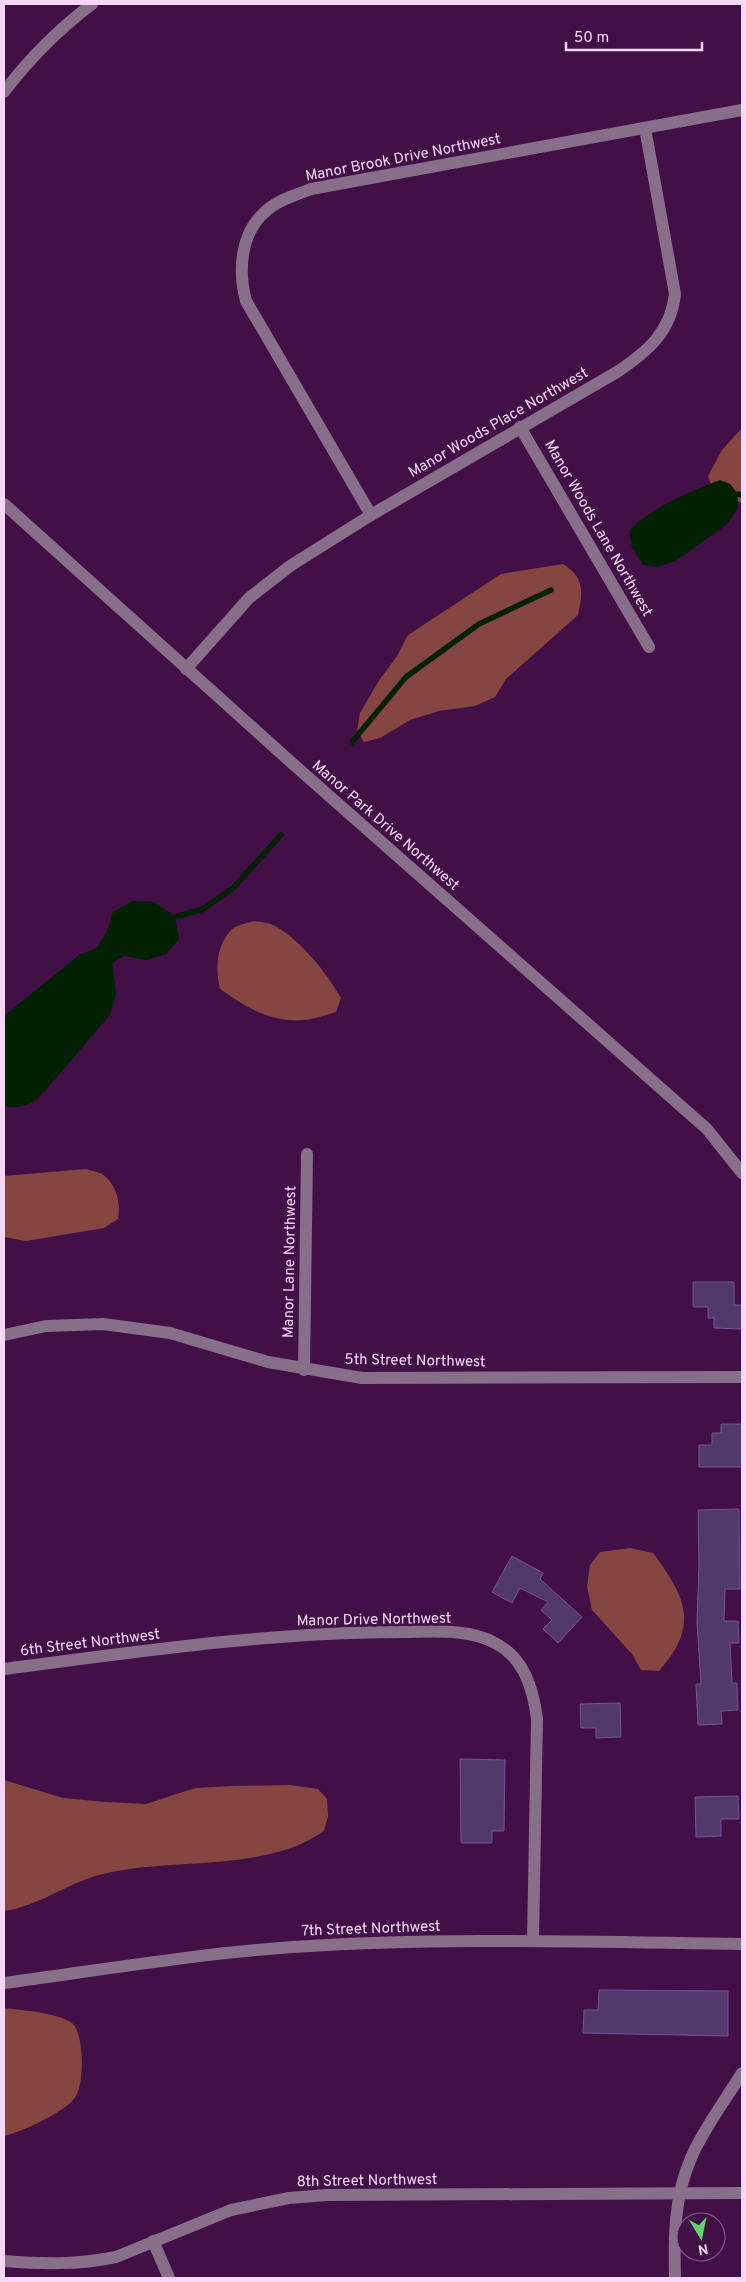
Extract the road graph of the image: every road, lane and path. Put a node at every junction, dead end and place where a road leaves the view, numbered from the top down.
1 (92, 4) edge
2 (4, 92) edge
3 (742, 110) edge
4 (645, 128) junction
5 (520, 427) junction
6 (4, 504) edge
7 (371, 515) junction
8 (649, 647) dead end
9 (186, 669) junction
10 (307, 1154) dead end
11 (742, 1173) edge
12 (4, 1335) edge
13 (304, 1370) junction
14 (742, 1377) edge
15 (180, 1647) joint
16 (4, 1669) edge
17 (533, 1941) junction
18 (742, 1944) edge
19 (4, 1982) edge
20 (742, 2073) edge
21 (679, 2193) junction
22 (742, 2193) edge
23 (153, 2241) junction
24 (4, 2261) edge
25 (169, 2278) edge
26 (675, 2278) edge

1 - 2 street
3 - 4 street, Manor Brook Drive Northwest
4 - 5 street, Manor Woods Place Northwest
4 - 7 street, Manor Brook Drive Northwest
5 - 7 street, Manor Woods Place Northwest
5 - 8 street, Manor Woods Lane Northwest
6 - 9 street, Manor Park Drive Northwest
7 - 9 street, Manor Woods Place Northwest
9 - 11 street, Manor Park Drive Northwest
10 - 13 street, Manor Lane Northwest
12 - 13 street, 5th Street Northwest
13 - 14 street, 5th Street Northwest
15 - 16 street, 6th Street Northwest
15 - 17 street, Manor Drive Northwest
17 - 18 street, 7th Street Northwest
17 - 19 street, 7th Street Northwest
20 - 21 street
21 - 22 street, 8th Street Northwest
21 - 23 street, 8th Street Northwest
21 - 26 street
23 - 24 street, 8th Street Northwest
23 - 25 street

